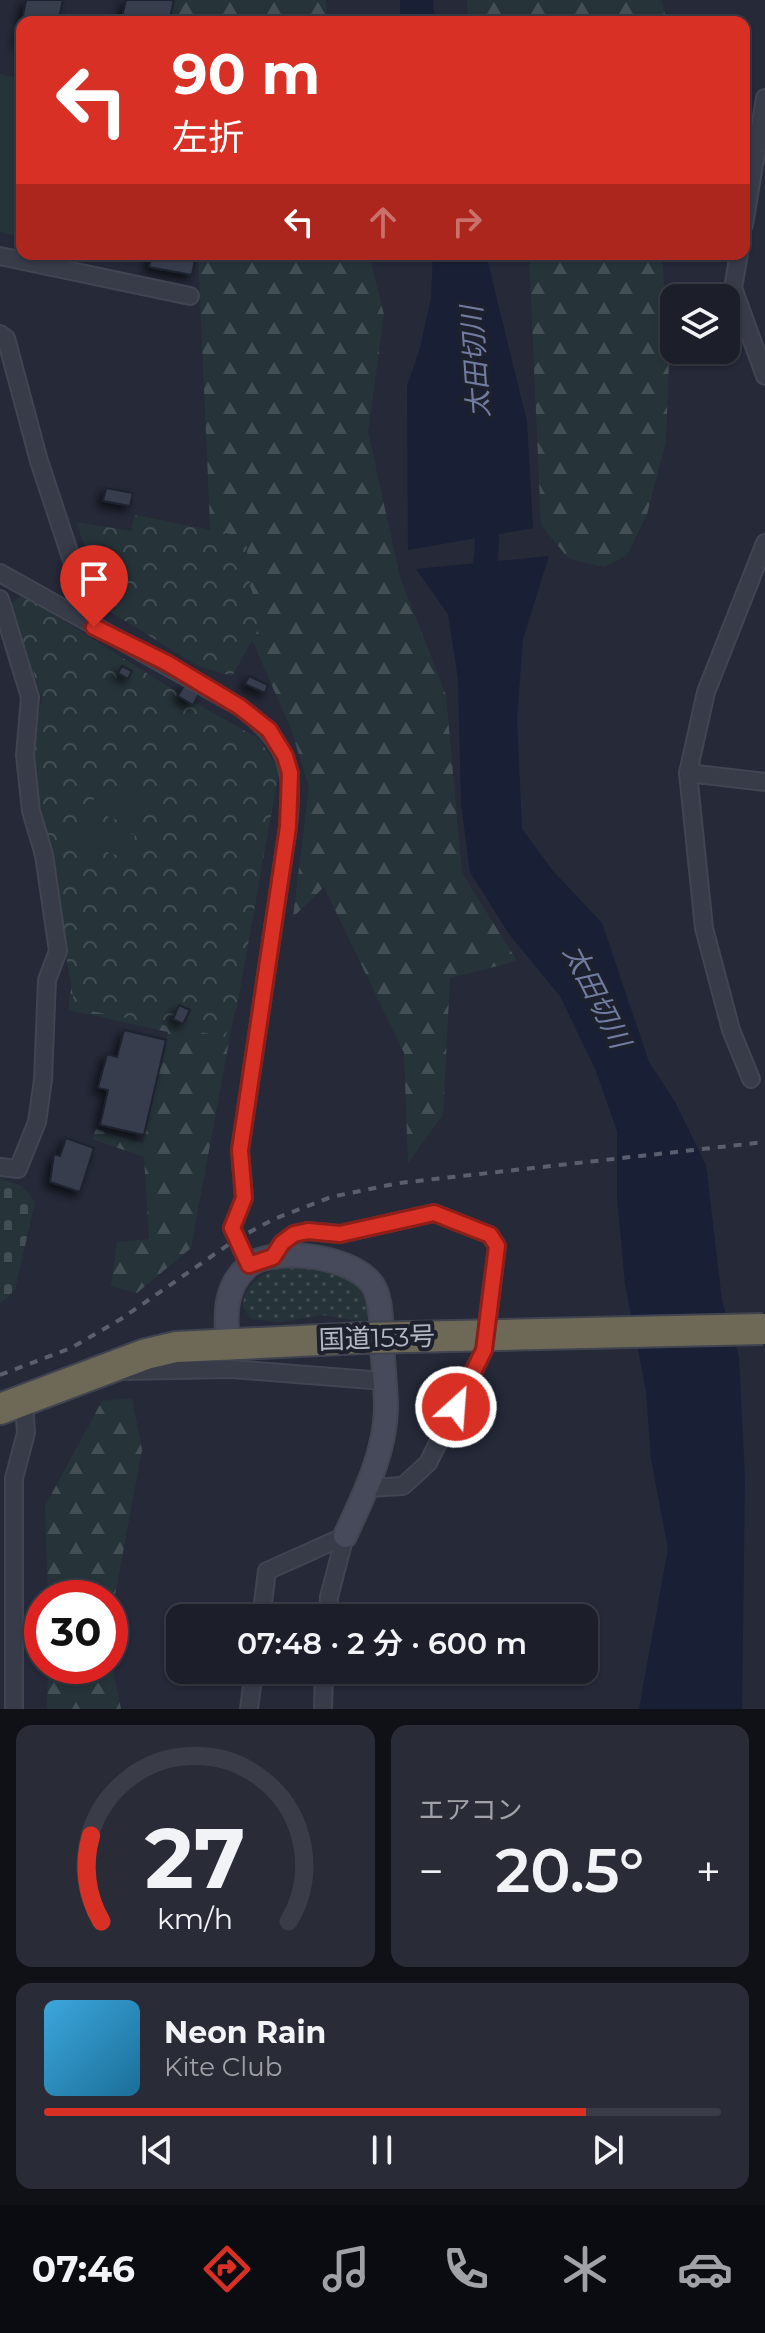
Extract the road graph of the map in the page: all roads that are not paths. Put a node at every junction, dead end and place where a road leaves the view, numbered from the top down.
1 (765, 98) edge
2 (750, 189) edge
3 (19, 260) edge
4 (738, 260) edge
5 (190, 296) dead end
6 (0, 334) edge
7 (765, 376) edge
8 (765, 543) edge
9 (0, 573) edge
10 (0, 599) edge
11 (94, 627) junction
12 (688, 773) junction
13 (765, 782) edge
14 (751, 1079) dead end
15 (0, 1167) edge
16 (273, 1257) junction
17 (249, 1265) junction
18 (764, 1329) edge
19 (228, 1344) junction
20 (107, 1369) junction
21 (384, 1381) junction
22 (12, 1406) edge
23 (7, 1483) edge
24 (367, 1488) junction
25 (345, 1536) junction
26 (263, 1604) edge
27 (329, 1604) edge
28 (252, 1684) edge
29 (324, 1684) edge
30 (14, 1709) edge
31 (249, 1709) edge
32 (323, 1709) edge

1 - 2 street
3 - 5 street
4 - 7 street
6 - 11 street
8 - 12 street
9 - 11 street
10 - 15 street
11 - 17 street
12 - 13 street
12 - 14 street
16 - 17 street
16 - 21 street
16 - 24 street
17 - 19 street
18 - 19 highway, 国道153号, bridge
19 - 20 highway, 国道153号
20 - 21 street
20 - 22 highway, 国道153号
21 - 24 street
22 - 23 street
23 - 30 street
24 - 25 street
25 - 26 street
25 - 27 street
28 - 31 street
29 - 32 street

